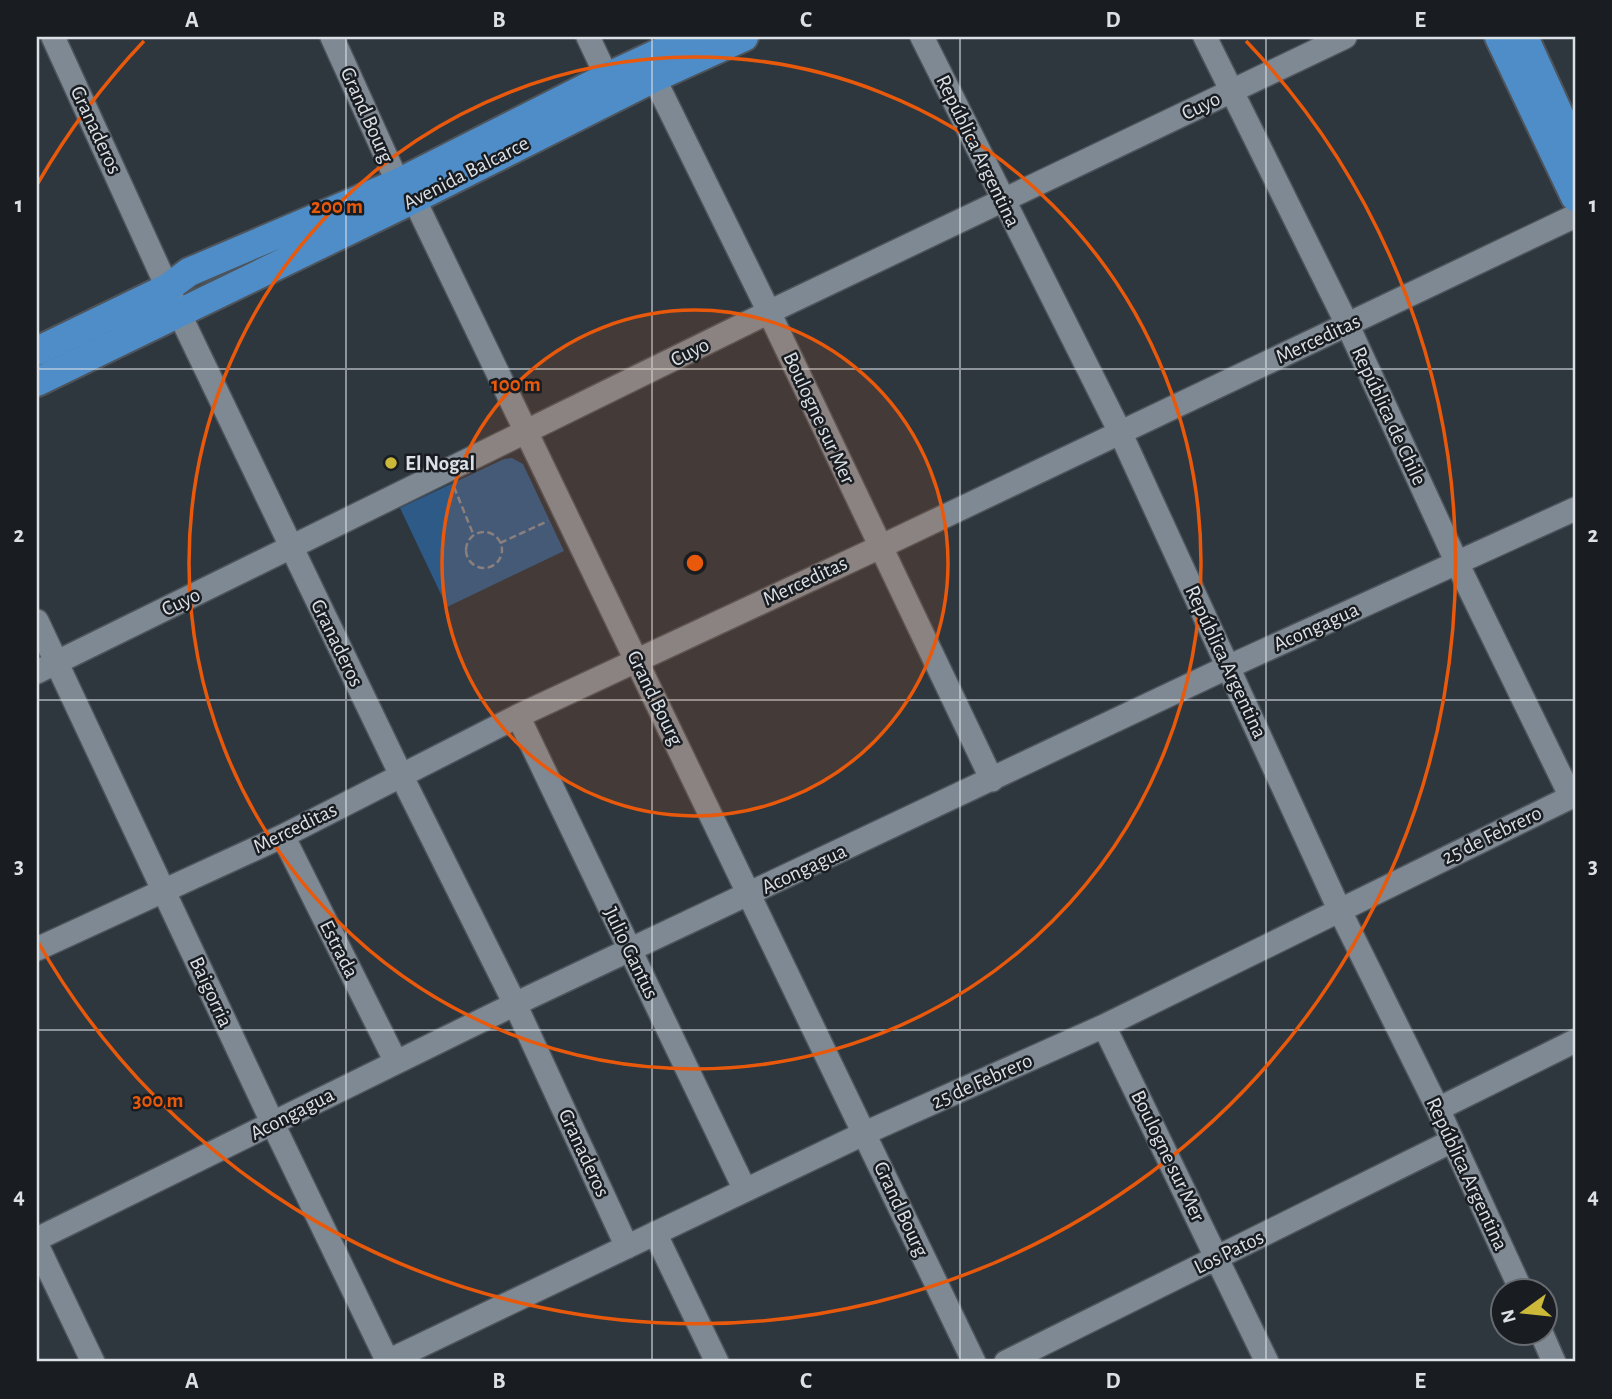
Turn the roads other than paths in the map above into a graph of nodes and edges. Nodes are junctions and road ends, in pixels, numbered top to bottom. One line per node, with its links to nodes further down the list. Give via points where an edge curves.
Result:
1 (54, 37): 11 (street); 20 (street, Granaderos)
2 (332, 37): 16 (street, Grand Bourg)
3 (588, 37): 13 (street)
4 (693, 37): 12 (main road, Avenida Balcarce)
5 (744, 37): 12 (main road, Avenida Balcarce)
6 (922, 37): 18 (street, República Argentina)
7 (1205, 37): 14 (street, República de Chile)
8 (1345, 37): 14 (street, Cuyo)
9 (1499, 37): 17 (main road)
10 (1524, 37): 15 (main road)
11 (37, 45)
12 (647, 70): 13 (main road, Avenida Balcarce); 16 (main road, Avenida Balcarce); 21 (street, Boulogne sur Mer)
13 (607, 77): 16 (main road, Avenida Balcarce)
14 (1230, 92): 18 (street, Cuyo); 23 (street, República de Chile)
15 (1575, 149)
16 (406, 191): 20 (main road, Avenida Balcarce, via 190,272); 22 (main road, Avenida Balcarce); 27 (street, Grand Bourg)
17 (1575, 197)
18 (1003, 202): 21 (street, Cuyo); 26 (street, República Argentina)
19 (1575, 216): 23 (street, Merceditas)
20 (169, 286): 22 (street, Granaderos); 24 (main road, Avenida Balcarce)
21 (769, 312): 27 (street, Cuyo); 30 (street, Boulogne sur Mer)
22 (179, 313): 25 (main road, Avenida Balcarce); 29 (street, Granaderos)
23 (1348, 326): 26 (street, Merceditas); 31 (street, República de Chile)
24 (37, 351)
25 (37, 382)
26 (1120, 432): 30 (street, Merceditas); 35 (street, República Argentina)
27 (526, 433): 29 (street, Cuyo); 33 (street, Grand Bourg)
28 (1575, 509): 31 (street, Acongagua)
29 (292, 547): 34 (street, Cuyo); 37 (street, Granaderos)
30 (880, 547): 33 (street, Merceditas); 38 (street, Boulogne sur Mer)
31 (1457, 563): 35 (street, Acongagua); 39 (street, República de Chile)
32 (37, 621): 34 (street, Baigorria)
33 (636, 660): 36 (street, Merceditas); 42 (street, Grand Bourg)
34 (47, 667): 41 (street, Baigorria)
35 (1228, 667): 38 (street, Acongagua); 43 (street, República Argentina)
36 (518, 716): 37 (street, Merceditas); 45 (street, Julio Gantus)
37 (401, 775): 40 (street, Merceditas); 46 (street, Granaderos)
38 (992, 780): 42 (street, Acongagua)
39 (1573, 796): 43 (street, 25 de Febrero)
40 (283, 836): 41 (street, Merceditas); 49 (street, Estrada)
41 (163, 890): 44 (street, Merceditas); 51 (street, Baigorria)
42 (750, 894): 45 (street, Acongagua); 52 (street, Grand Bourg)
43 (1339, 909): 47 (street, 25 de Febrero); 50 (street, República Argentina)
44 (37, 949)
45 (630, 951): 46 (street, Acongagua); 54 (street, Julio Gantus)
46 (515, 1004): 49 (street, Acongagua); 58 (street, Granaderos)
47 (1104, 1026): 52 (street, 25 de Febrero); 59 (street, Boulogne sur Mer)
48 (1575, 1041): 50 (street)
49 (396, 1062): 51 (street, Acongagua)
50 (1438, 1109): 53 (street, República Argentina)
51 (273, 1124): 56 (street, Acongagua); 62 (street, Baigorria)
52 (865, 1133): 54 (street, 25 de Febrero); 64 (street, Grand Bourg)
53 (1452, 1141): 59 (street, Los Patos); 60 (street, República Argentina)
54 (745, 1190): 55 (street, 25 de Febrero)
55 (656, 1233): 58 (street, 25 de Febrero); 63 (street)
56 (37, 1239)
57 (37, 1245): 61 (street)
58 (627, 1247): 62 (street, 25 de Febrero)
59 (1217, 1258): 65 (street, Los Patos); 66 (street, Boulogne sur Mer)
60 (1515, 1276)
61 (93, 1362)
62 (387, 1362)
63 (717, 1362)
64 (974, 1362)
65 (1006, 1362)
66 (1267, 1362)

